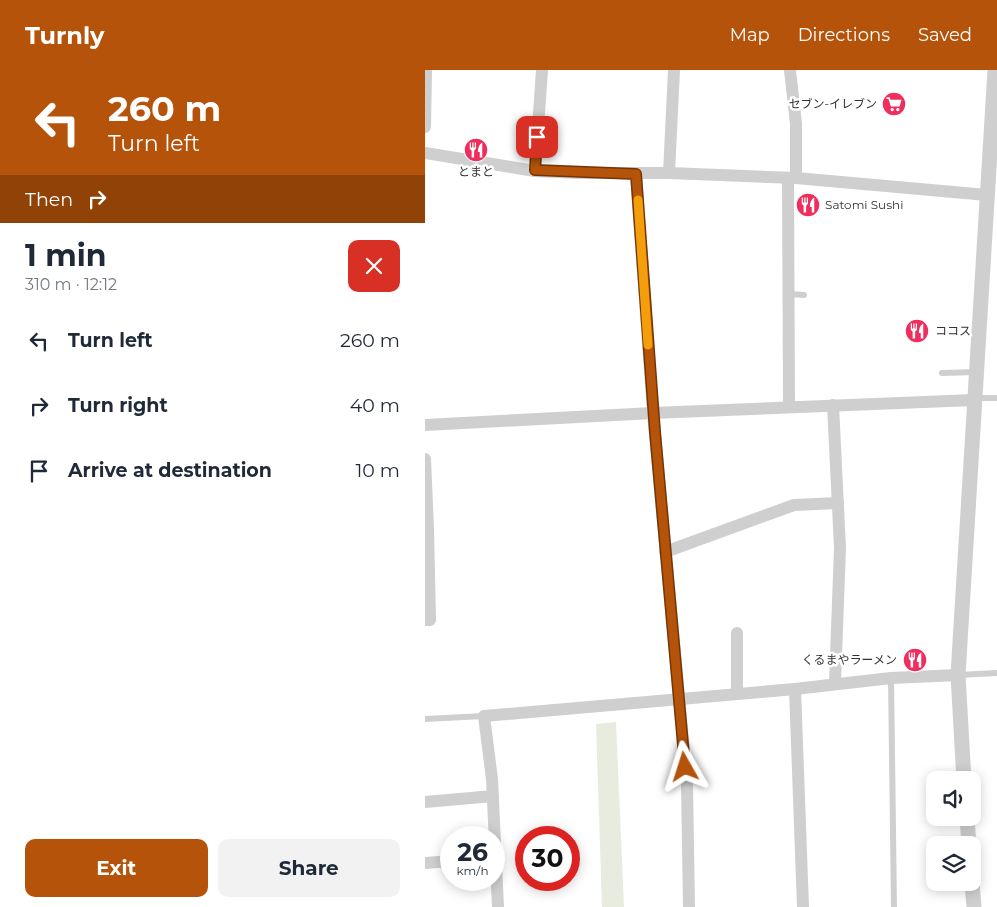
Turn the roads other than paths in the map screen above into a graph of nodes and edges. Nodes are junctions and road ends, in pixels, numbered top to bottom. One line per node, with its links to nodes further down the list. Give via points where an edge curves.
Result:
1 (426, 70): 6 (street)
2 (542, 70): 9 (street)
3 (674, 70): 10 (street)
4 (791, 70): 12 (street, via 796,124)
5 (995, 70): 7 (street)
6 (425, 127)
7 (994, 144): 13 (street)
8 (425, 153): 9 (street)
9 (535, 170): 11 (street)
10 (669, 173): 11 (street); 12 (street)
11 (636, 174): 22 (street)
12 (792, 178): 13 (street); 14 (street)
13 (987, 195): 17 (street)
14 (788, 294): 15 (lane); 21 (street)
15 (805, 295)
16 (942, 372): 17 (lane)
17 (976, 372): 19 (street)
18 (997, 398): 19 (lane)
19 (974, 399): 20 (street); 31 (street)
20 (833, 405): 21 (street); 25 (street)
21 (789, 407): 22 (street)
22 (653, 412): 23 (street); 27 (street)
23 (425, 425)
24 (425, 459): 26 (street)
25 (838, 503): 27 (street, via 793,505); 33 (street, via 840,548)
26 (426, 514): 28 (street, via 430,620)
27 (665, 552): 36 (street)
28 (425, 620)
29 (737, 633): 35 (street)
30 (997, 673): 31 (lane)
31 (958, 675): 32 (street); 39 (street)
32 (891, 678): 33 (street); 50 (lane)
33 (835, 683): 34 (street)
34 (795, 689): 35 (street); 49 (street)
35 (737, 694): 36 (street)
36 (678, 700): 37 (street); 48 (street, via 687,784)
37 (484, 716): 38 (lane); 40 (street)
38 (425, 719)
39 (963, 771)
40 (493, 796): 41 (street); 42 (street)
41 (425, 802)
42 (494, 826)
43 (440, 862): 44 (street)
44 (425, 863)
45 (497, 891): 47 (street)
46 (973, 891): 51 (street)
47 (498, 907)
48 (689, 907)
49 (803, 907)
50 (894, 907)
51 (974, 907)

